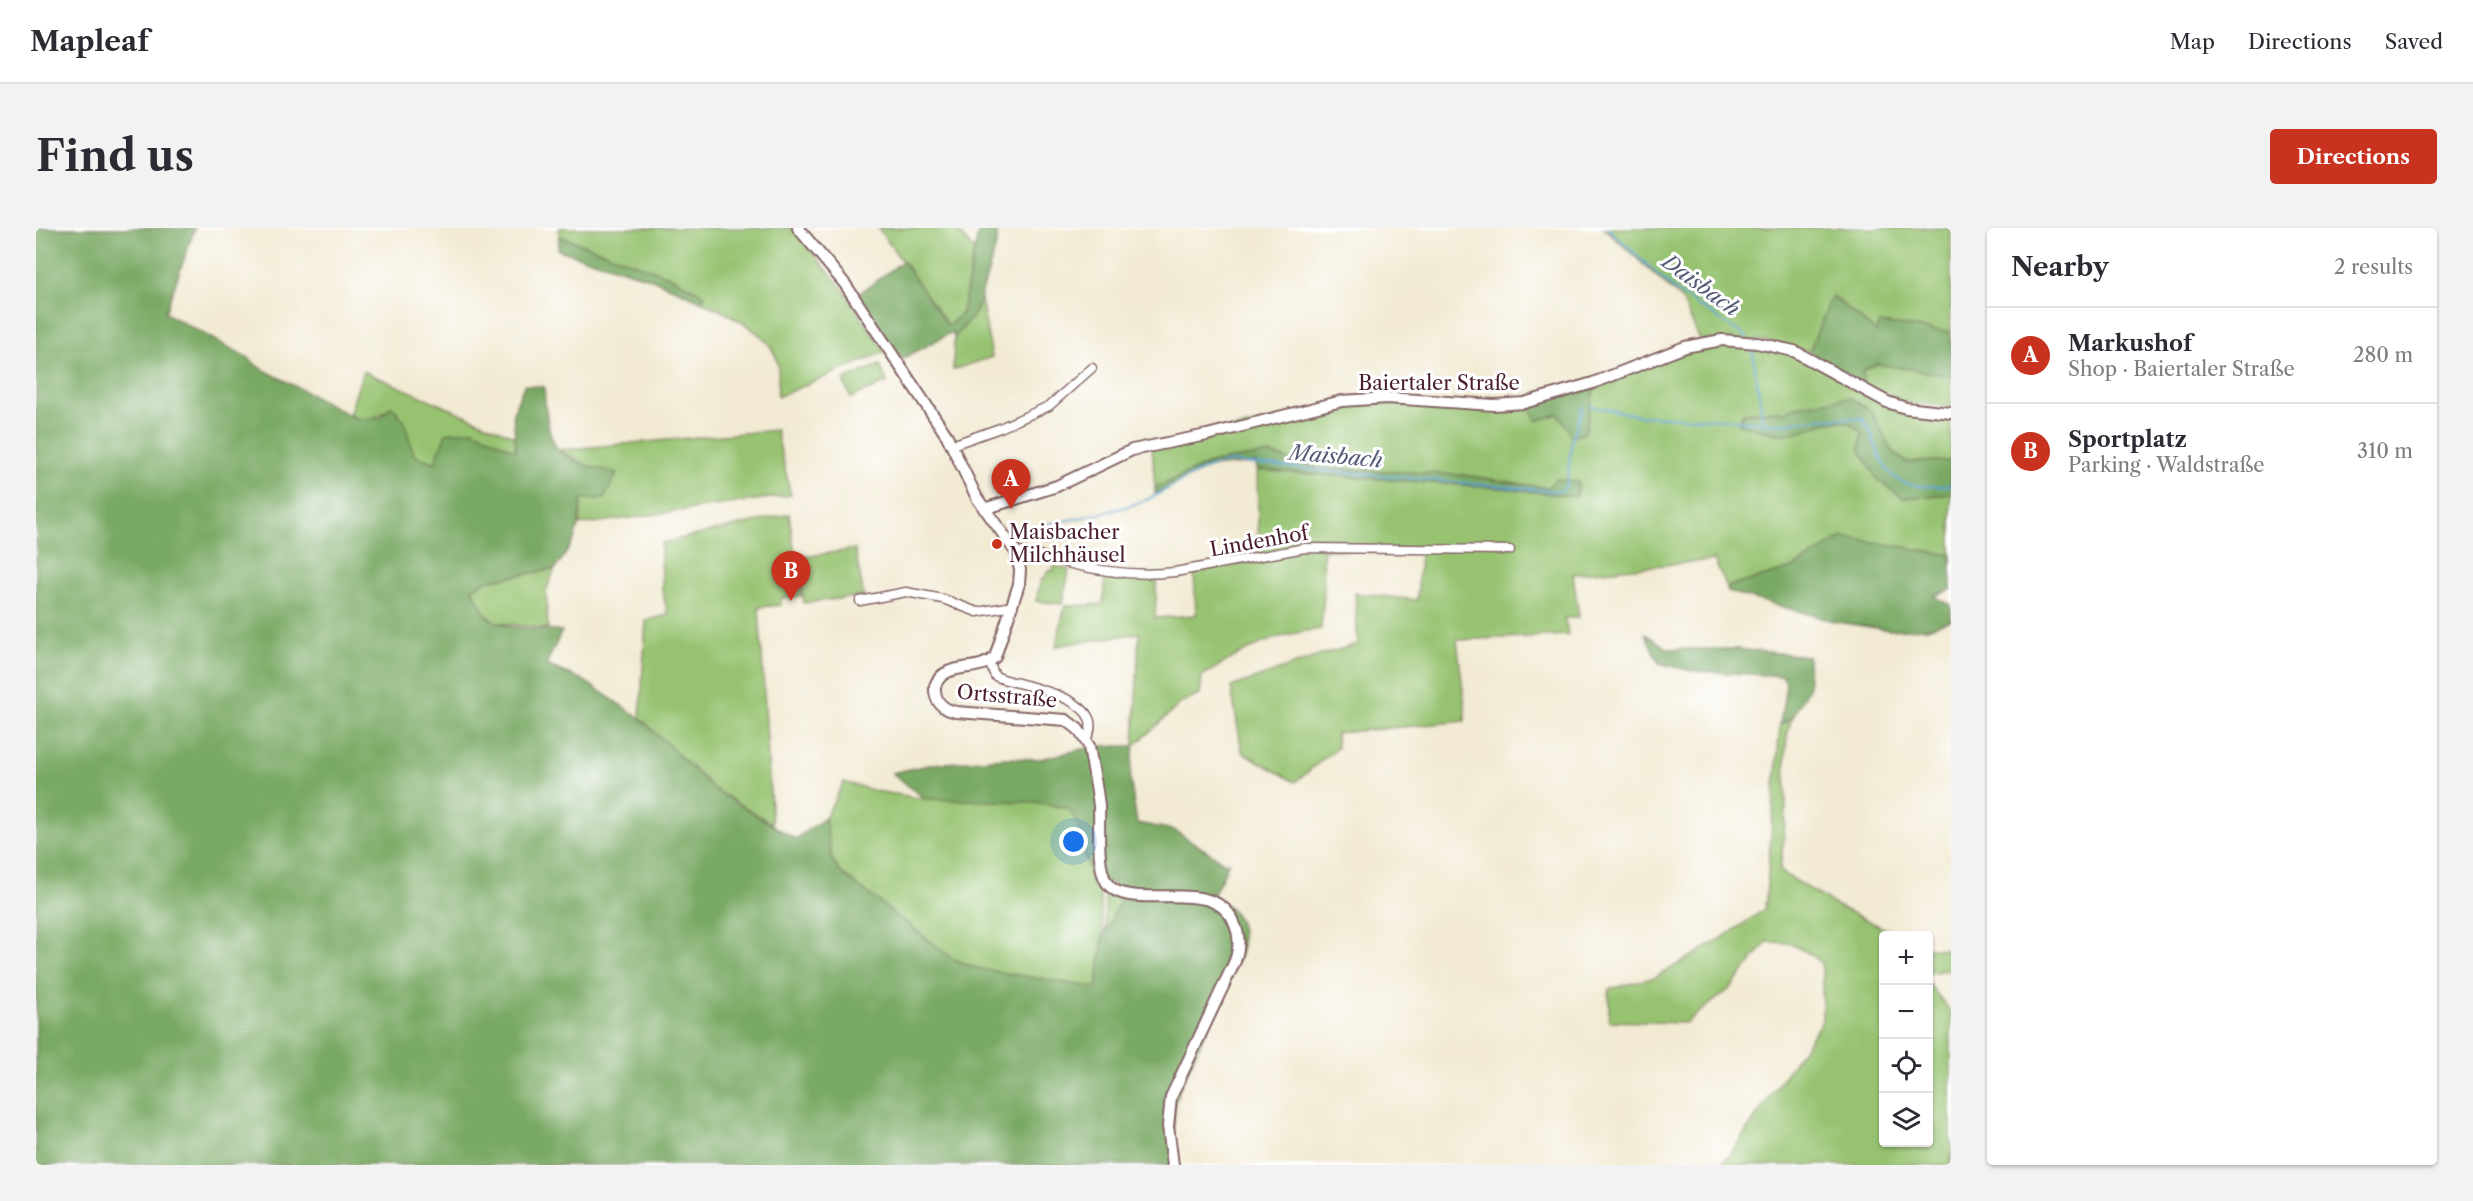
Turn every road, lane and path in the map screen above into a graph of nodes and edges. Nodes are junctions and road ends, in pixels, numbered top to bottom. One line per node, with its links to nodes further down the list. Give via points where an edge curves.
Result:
1 (798, 228): 4 (street, via 845,284)
2 (1092, 368): 4 (street, via 1049,406)
3 (1951, 412): 5 (street, Baiertaler Straße, via 1891,404 1798,353 1757,343 1711,340 1593,383 1524,403 1494,405 1387,398 1342,401 1132,450 1057,486)
4 (952, 445): 5 (street, via 970,488)
5 (984, 509): 7 (street)
6 (1510, 550): 7 (street, Lindenhof, via 1305,548 1154,574 1098,569)
7 (1016, 552): 9 (street, Ortsstraße, via 1020,570)
8 (860, 601): 9 (street, via 906,592 942,599 977,612)
9 (1012, 606): 10 (street, Ortsstraße, via 997,653)
10 (989, 662): 11 (street, via 995,676 1003,680 1056,692 1071,700 1091,723); 11 (street, Ortsstraße, via 941,675 935,690 942,706 956,712 1066,720 1075,725)
11 (1087, 742): 12 (street, via 1099,803 1101,861 1107,883 1117,892 1132,895 1208,899 1229,914 1238,934 1235,961 1171,1097 1167,1126)
12 (1173, 1165)

